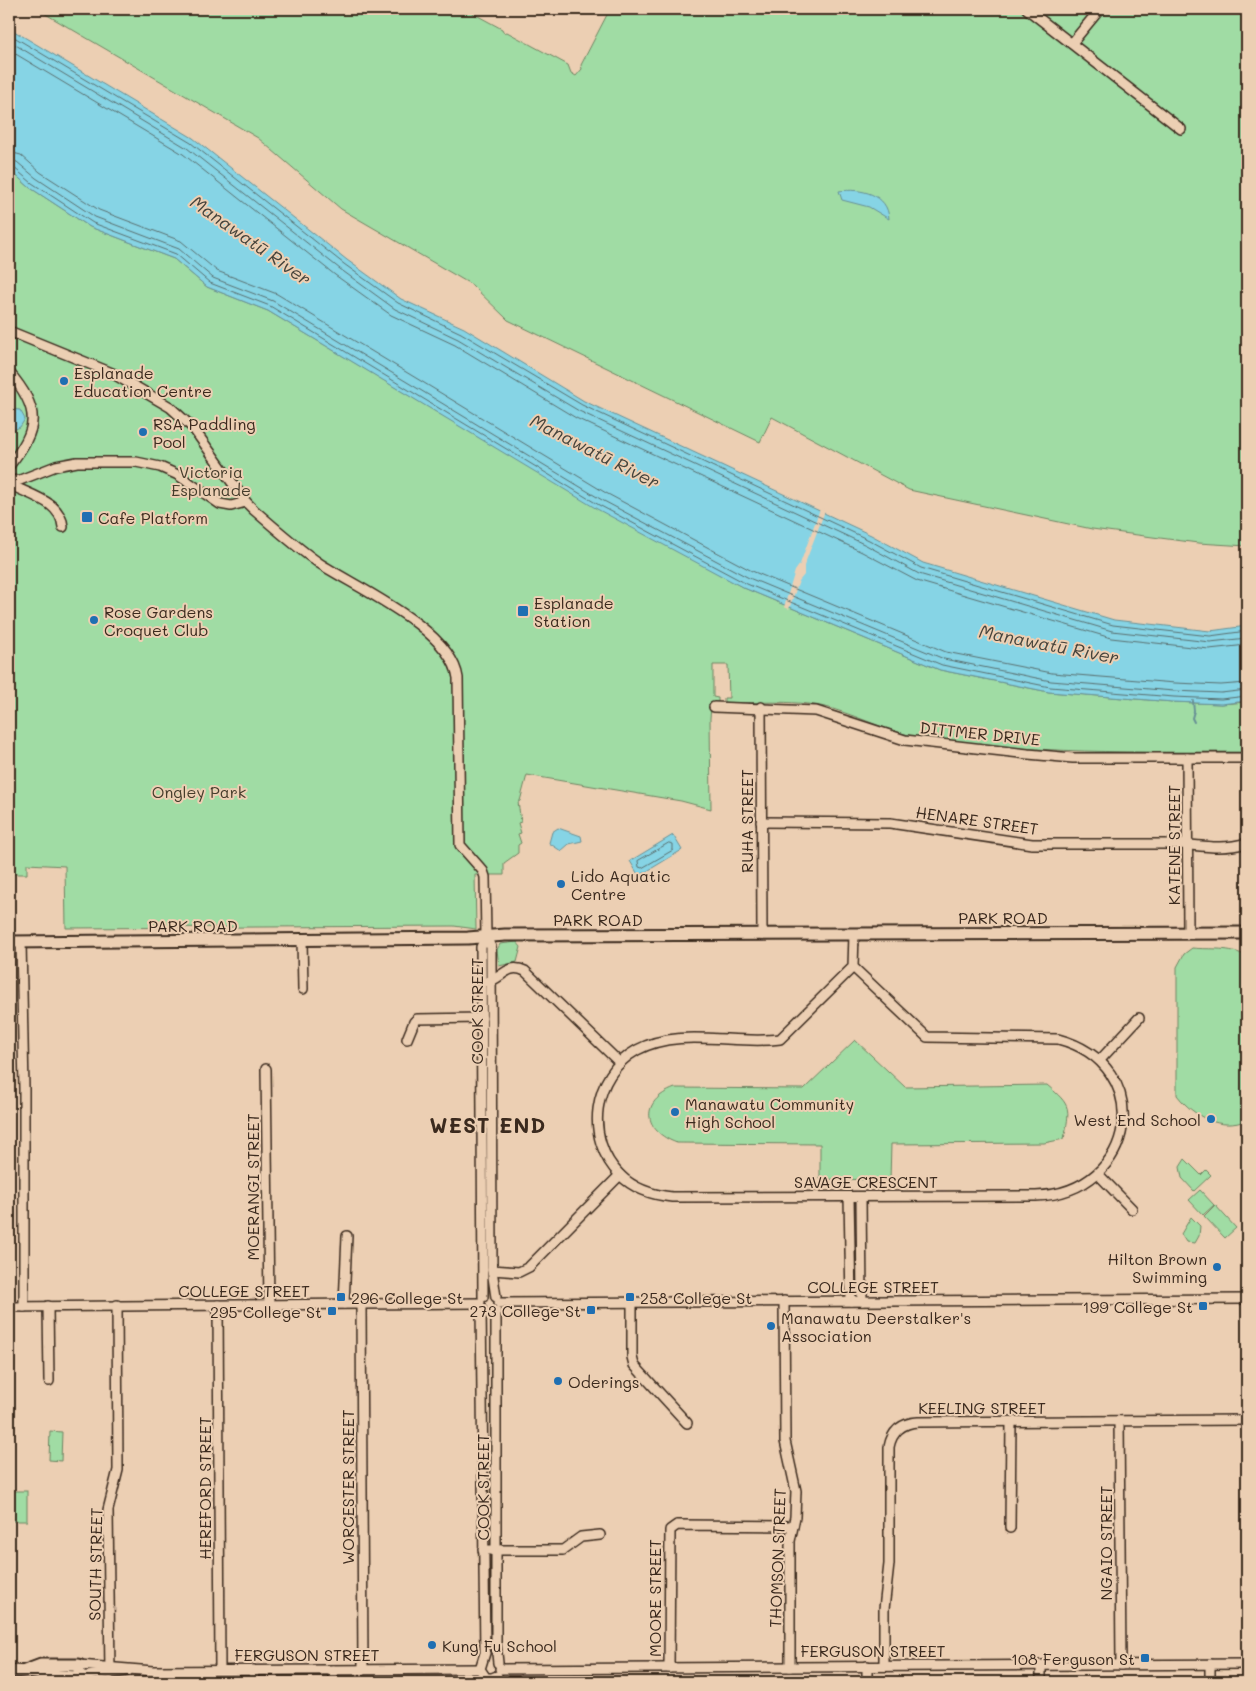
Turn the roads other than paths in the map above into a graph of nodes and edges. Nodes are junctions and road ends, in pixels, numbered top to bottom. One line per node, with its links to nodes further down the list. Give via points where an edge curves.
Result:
1 (1027, 9): 3 (street)
2 (1100, 9): 3 (street)
3 (1072, 44): 4 (street)
4 (1182, 129)
5 (9, 331): 9 (street, COOK STREET, via 112,373 170,407 193,428)
6 (9, 372): 7 (street, via 28,398 34,420 28,441)
7 (9, 466)
8 (9, 482): 9 (street, via 78,462 136,462 178,475 220,504 231,506); 10 (street, via 55,507 62,516)
9 (246, 502): 22 (street, COOK STREET, via 316,561 419,625 453,664 458,678 460,845 485,877)
10 (63, 527)
11 (714, 707): 12 (street, DITTMER DRIVE)
12 (761, 708): 13 (street, DITTMER DRIVE, via 816,711 922,743 1073,758); 15 (street, RUHA STREET)
13 (1187, 758): 14 (street, DITTMER DRIVE); 17 (street, KATENE STREET)
14 (1247, 758)
15 (761, 822): 17 (street, HENARE STREET, via 890,823 1032,844); 20 (street, RUHA STREET)
16 (1247, 843): 17 (street, HENARE STREET, via 1233,847)
17 (1188, 846): 18 (street, KATENE STREET)
18 (1188, 932): 19 (main road, PARK ROAD); 21 (main road, PARK ROAD)
19 (1247, 933)
20 (762, 934): 21 (main road, PARK ROAD); 22 (main road, PARK ROAD)
21 (854, 934): 26 (street)
22 (486, 937): 23 (main road, PARK ROAD); 27 (street, COOK STREET, via 491,947)
23 (302, 940): 25 (main road, PARK ROAD); 28 (street)
24 (9, 942): 25 (main road, PARK ROAD)
25 (21, 942): 57 (street)
26 (853, 967): 32 (street, SAVAGE CRESCENT, via 927,1037 1058,1039 1077,1045); 33 (street, SAVAGE CRESCENT, via 780,1039 668,1040 642,1048)
27 (485, 982): 29 (street, COOK STREET); 33 (street, via 495,980 507,969 525,971); 35 (street, COOK STREET)
28 (303, 989)
29 (482, 1018): 31 (street, via 417,1019); 35 (street, COOK STREET)
30 (1139, 1018): 32 (street)
31 (407, 1039)
32 (1100, 1060): 36 (street, SAVAGE CRESCENT, via 1117,1087 1123,1124 1116,1148)
33 (620, 1063): 37 (street, SAVAGE CRESCENT, via 603,1090 597,1124 604,1150)
34 (266, 1069): 49 (street, MOERANGI STREET)
35 (487, 1120): 42 (street, COOK STREET)
36 (1098, 1174): 39 (street, SAVAGE CRESCENT, via 1076,1189 1048,1196); 40 (street)
37 (620, 1175): 38 (street, SAVAGE CRESCENT, via 644,1191 672,1197); 42 (street, via 529,1268 519,1272)
38 (850, 1197): 39 (street, SAVAGE CRESCENT); 45 (street)
39 (861, 1197): 46 (street)
40 (1132, 1209)
41 (347, 1236): 50 (street)
42 (489, 1263): 48 (street, COOK STREET); 52 (street, COOK STREET)
43 (1247, 1299): 46 (street, COLLEGE STREET)
44 (784, 1301): 45 (street, COLLEGE STREET); 47 (street, COLLEGE STREET); 63 (street, THOMSON STREET, via 785,1441 795,1481)
45 (851, 1301): 46 (street, COLLEGE STREET)
46 (862, 1301)
47 (632, 1302): 52 (street, COLLEGE STREET); 62 (street, via 634,1365)
48 (481, 1303): 51 (street, COLLEGE STREET); 52 (street, via 488,1313); 52 (street, via 491,1294); 67 (street, COOK STREET)
49 (268, 1304): 50 (street, COLLEGE STREET); 54 (street, COLLEGE STREET)
50 (344, 1304): 51 (street, COLLEGE STREET)
51 (361, 1304): 82 (street, WORCESTER STREET)
52 (497, 1304): 66 (street, COOK STREET)
53 (118, 1305): 54 (street, COLLEGE STREET); 55 (street, COLLEGE STREET); 78 (street, SOUTH STREET, via 118,1470 108,1510)
54 (218, 1305): 79 (street, HEREFORD STREET)
55 (48, 1306): 57 (street, COLLEGE STREET); 58 (street)
56 (9, 1307): 57 (street, COLLEGE STREET)
57 (24, 1307)
58 (49, 1381)
59 (1247, 1420): 60 (street, KEELING STREET)
60 (1119, 1421): 61 (street, KEELING STREET); 73 (street, NGAIO STREET)
61 (1010, 1422): 64 (street); 75 (street, KEELING STREET, via 910,1422 893,1435 889,1447 890,1564 884,1608)
62 (687, 1423)
63 (793, 1526): 76 (street, THOMSON STREET, via 790,1541); 77 (street, MOORE STREET, via 677,1525 671,1528 668,1536)
64 (1010, 1528)
65 (600, 1536): 66 (street, via 582,1537 562,1550)
66 (498, 1549): 67 (street); 86 (street, COOK STREET)
67 (483, 1550): 85 (street, COOK STREET)
68 (1210, 1664): 69 (street, FERGUSON STREET); 73 (street, FERGUSON STREET); 93 (street)
69 (1247, 1664)
70 (66, 1665): 71 (main road, FERGUSON STREET); 84 (main road, FERGUSON STREET, via 41,1666); 87 (main road)
71 (79, 1665): 78 (street, FERGUSON STREET); 88 (main road)
72 (1041, 1665): 73 (street, FERGUSON STREET); 75 (street, FERGUSON STREET); 92 (street)
73 (1121, 1665)
74 (867, 1666): 75 (street, FERGUSON STREET); 76 (street, FERGUSON STREET); 91 (street)
75 (884, 1666)
76 (790, 1667): 77 (street, FERGUSON STREET)
77 (669, 1668): 86 (street, FERGUSON STREET)
78 (110, 1670): 79 (street, FERGUSON STREET); 88 (street, FERGUSON STREET)
79 (220, 1670): 80 (street, FERGUSON STREET)
80 (254, 1670): 81 (street, FERGUSON STREET); 89 (street)
81 (333, 1670): 82 (street, FERGUSON STREET); 90 (street)
82 (363, 1670): 85 (street, FERGUSON STREET)
83 (9, 1671): 84 (main road, FERGUSON STREET)
84 (25, 1671): 87 (main road, FERGUSON STREET)
85 (482, 1671): 86 (street, via 488,1679); 86 (street, via 491,1659)
86 (498, 1673)
87 (66, 1680): 88 (main road, FERGUSON STREET)
88 (79, 1680)
89 (254, 1682)
90 (333, 1682)
91 (867, 1682)
92 (1041, 1682)
93 (1210, 1682)

